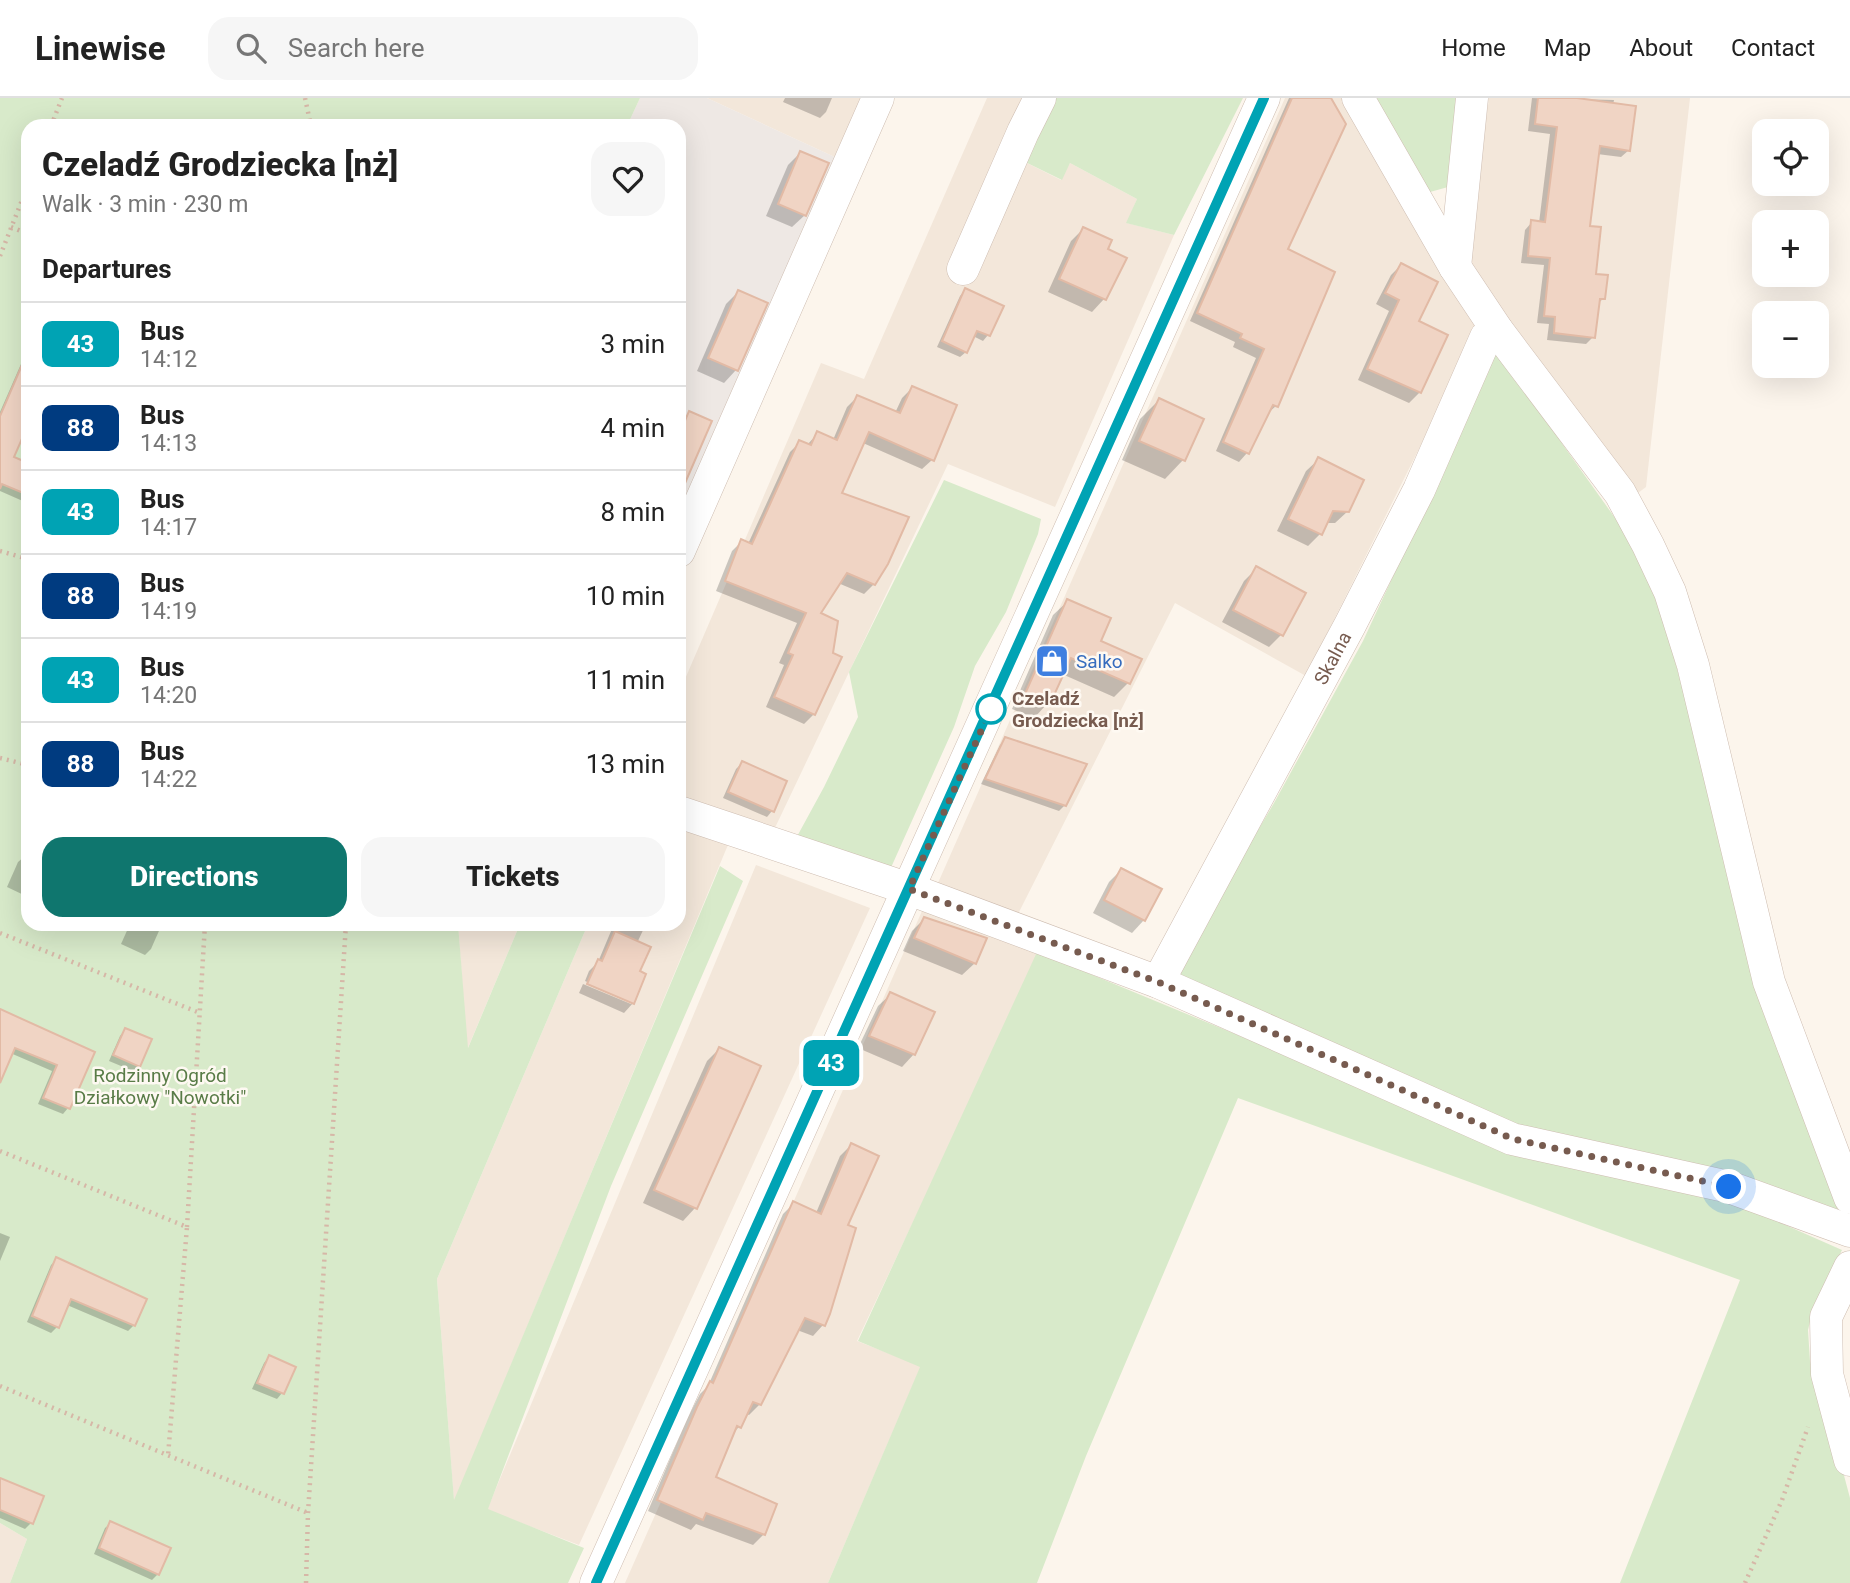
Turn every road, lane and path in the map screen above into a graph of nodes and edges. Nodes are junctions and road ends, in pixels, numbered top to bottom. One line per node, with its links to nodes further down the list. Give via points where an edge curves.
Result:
1 (62, 98): 8 (path)
2 (305, 98): 9 (path)
3 (877, 98): 17 (street)
4 (1040, 98): 15 (street)
5 (1264, 98): 23 (street)
6 (1358, 98): 14 (street)
7 (1472, 98): 14 (street)
8 (54, 119)
9 (310, 119)
10 (21, 202): 11 (path)
11 (11, 227): 12 (path); 13 (path)
12 (21, 231)
13 (0, 256)
14 (1455, 267): 16 (street)
15 (963, 270)
16 (1497, 330): 27 (street, Skalna, via 1486,337 1419,490); 30 (street, via 1620,493 1670,592 1693,666 1769,982)
17 (686, 535)
18 (0, 551): 19 (path)
19 (21, 557)
20 (0, 758): 21 (path)
21 (21, 763)
22 (686, 814): 23 (street)
23 (909, 889): 27 (street); 40 (street)
24 (205, 931): 28 (path)
25 (346, 931): 38 (path)
26 (0, 933): 28 (path)
27 (1158, 982): 32 (street, via 1513,1139 1729,1187)
28 (200, 1013): 31 (path)
29 (0, 1151): 31 (path)
30 (1850, 1198)
31 (187, 1227): 36 (path)
32 (1850, 1231)
33 (1850, 1267): 35 (street, via 1826,1317)
34 (0, 1386): 36 (path)
35 (1830, 1386): 37 (street); 41 (path, via 1814,1410 1782,1500)
36 (169, 1456): 38 (path)
37 (1850, 1461)
38 (308, 1513): 39 (path)
39 (306, 1583)
40 (596, 1583)
41 (1745, 1583)

